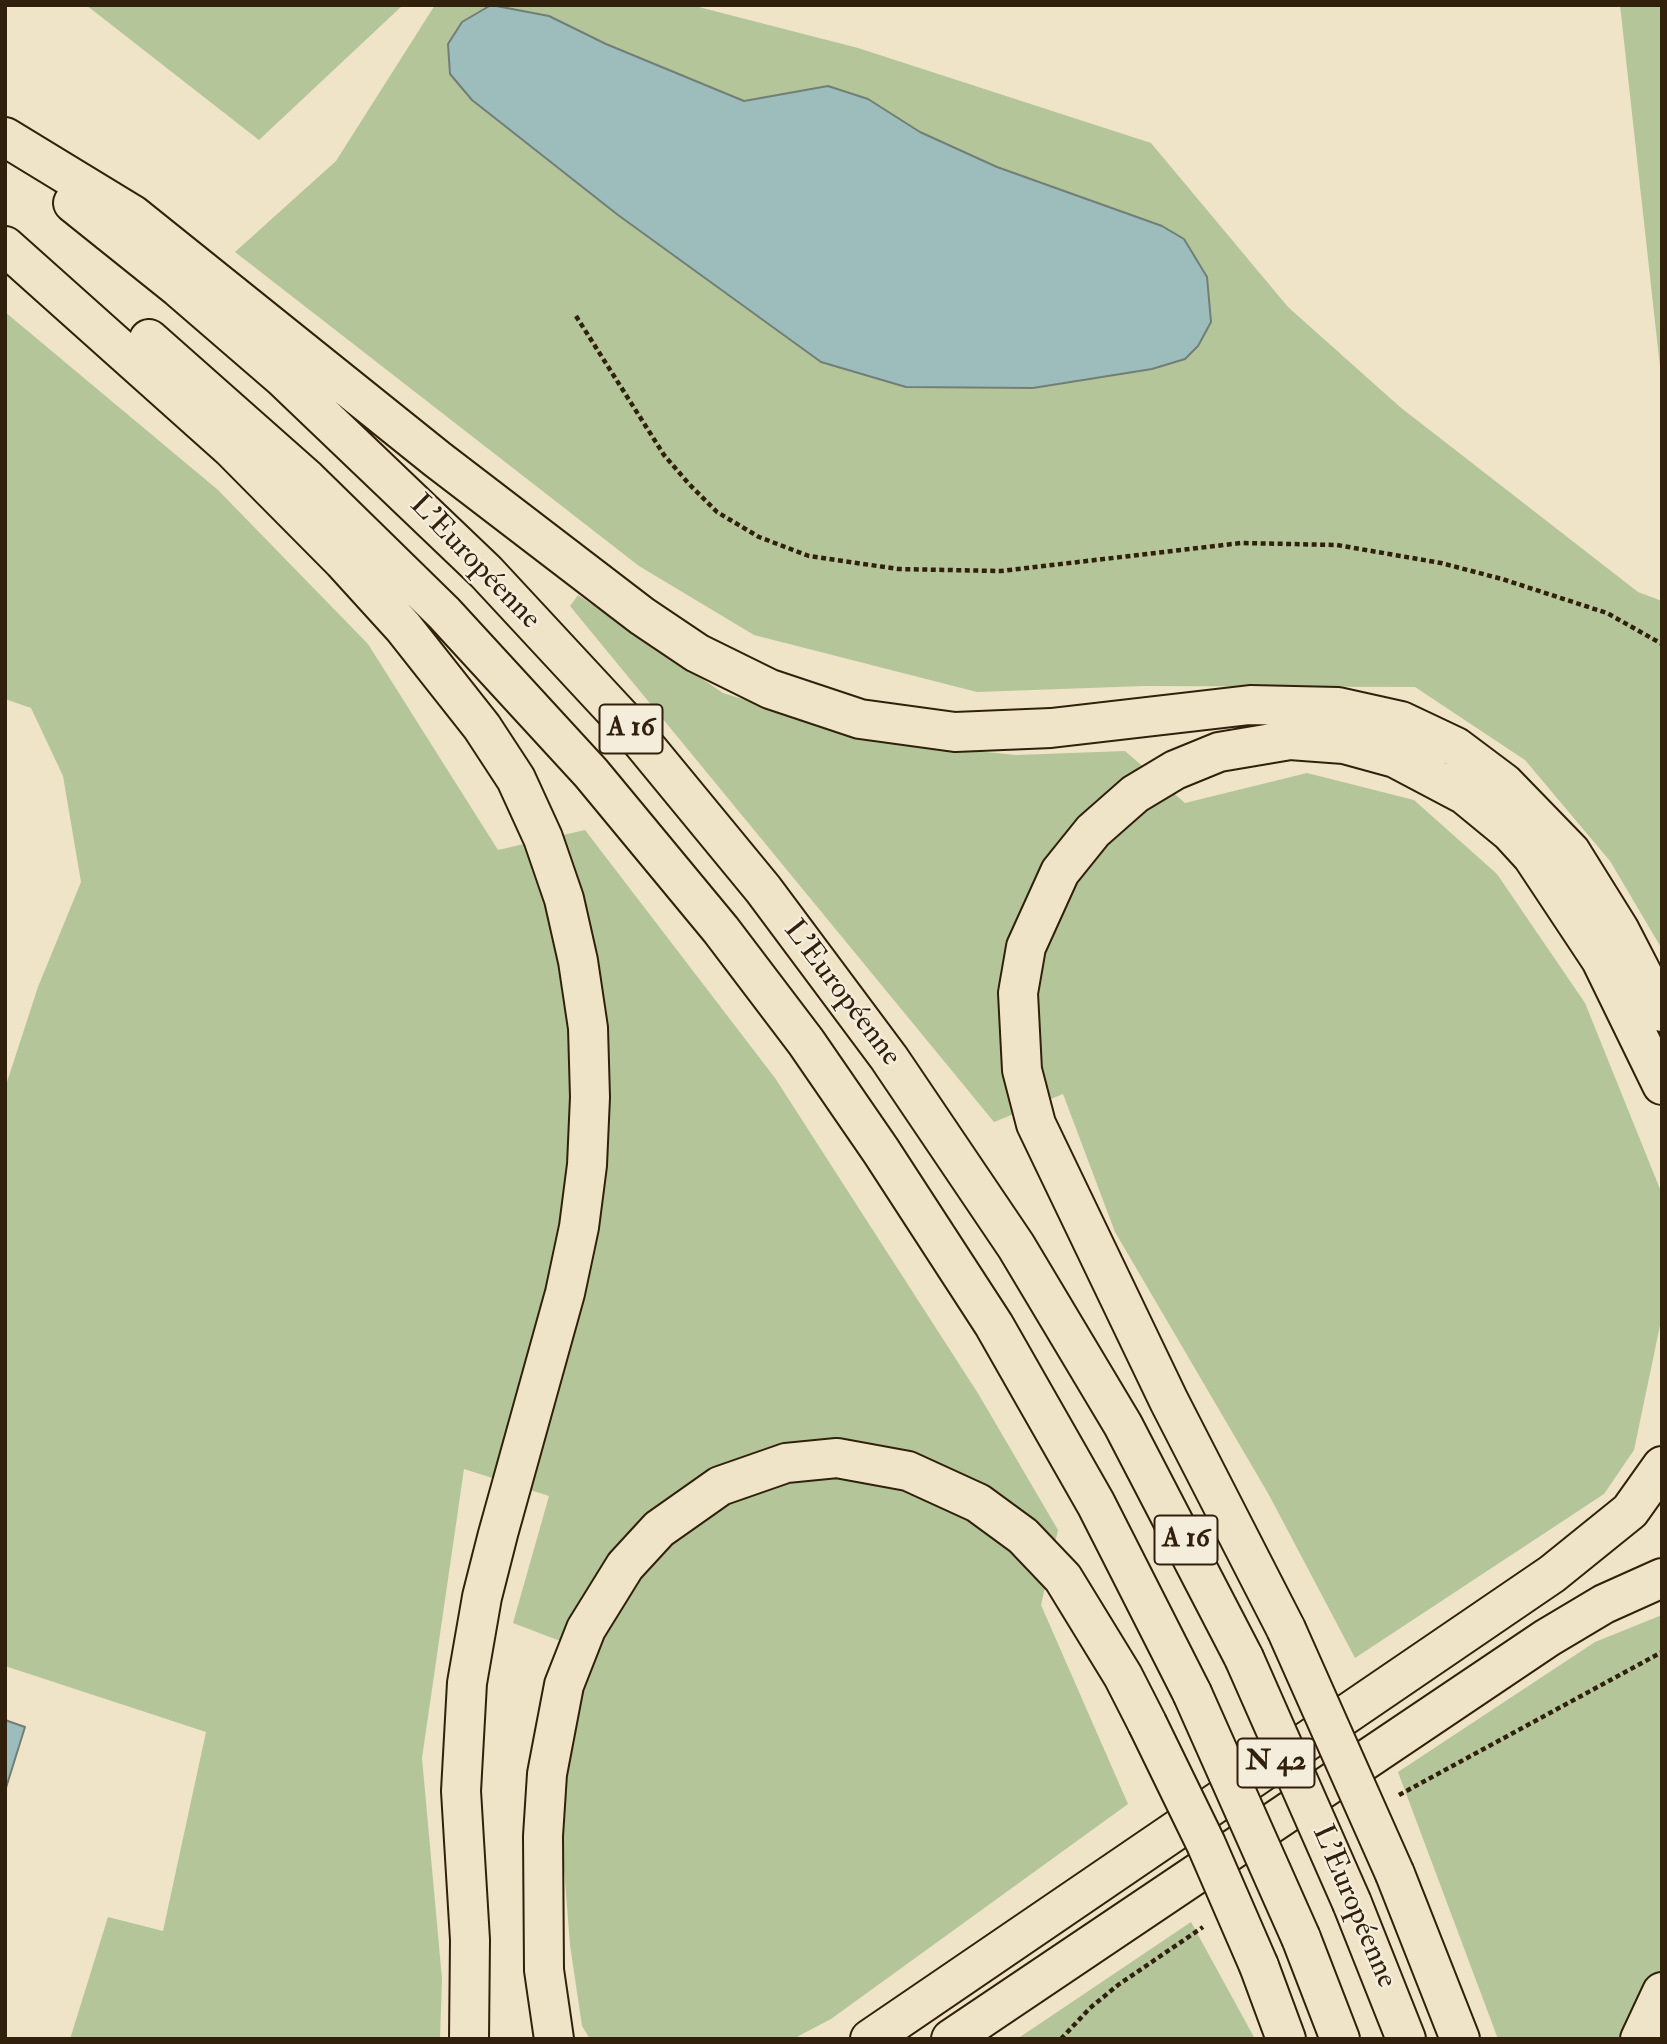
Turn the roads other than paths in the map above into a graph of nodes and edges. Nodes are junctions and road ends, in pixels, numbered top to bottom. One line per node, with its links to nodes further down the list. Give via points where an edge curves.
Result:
1 (5, 137): 5 (main road, via 133,215 437,459 642,616 697,653 757,684 831,712 922,730 1016,731 1250,705 1308,705 1370,712 1456,747 1504,783 1571,852 1619,929)
2 (5, 150): 16 (main road, L'Européenne / A 16, bridge, via 179,288 335,425 486,572 692,801 849,1002 1016,1246 1124,1425 1244,1658 1352,1903)
3 (5, 223): 15 (main road, L'Européenne / A 16, bridge, via 216,396 398,566 500,672 680,878 806,1042 956,1264 1062,1442 1192,1693 1301,1938)
4 (5, 246): 10 (main road, via 231,448 403,627 482,727 516,779 564,899 588,1028 587,1165 571,1270 482,1597 467,1683 461,1791 470,1940)
5 (1662, 1012)
6 (1662, 1085): 17 (main road, bridge, via 1601,960 1532,856 1510,832 1465,795 1395,758 1344,744 1290,740 1219,752 1175,770 1135,794 1093,831 1060,872 1026,947 1018,993 1022,1070 1035,1124 1286,1629 1395,1874)
7 (1662, 1466): 12 (main road, N 42, via 1630,1511 1552,1574)
8 (1662, 1578): 13 (main road, N 42, via 1604,1604 1547,1638)
9 (1662, 1992): 18 (main road)
10 (470, 2039)
11 (554, 2039): 14 (main road, bridge, via 544,1970 547,1774 564,1685 586,1629 625,1566 659,1529 720,1486 786,1463 837,1458 908,1471 978,1503 1023,1536 1063,1578 1123,1676 1206,1844)
12 (870, 2039)
13 (951, 2039)
14 (1286, 2039)
15 (1340, 2039)
16 (1406, 2039)
17 (1460, 2039)
18 (1640, 2039)

